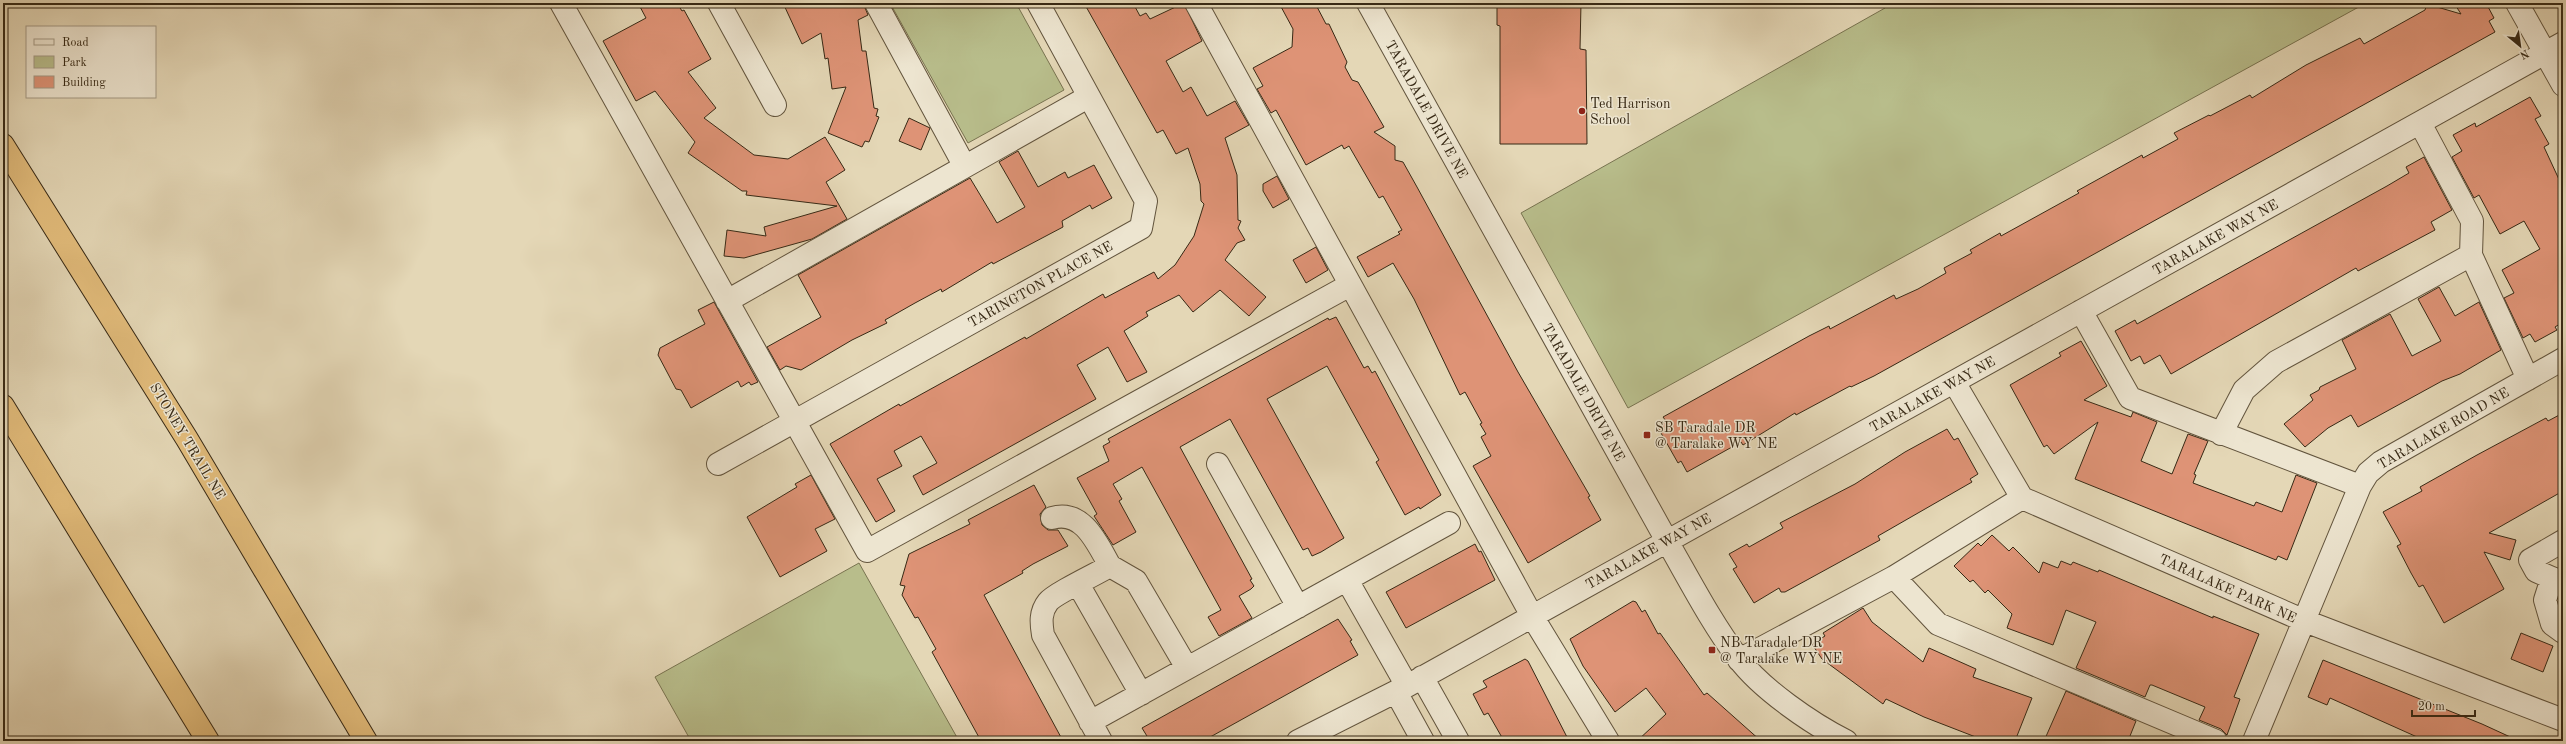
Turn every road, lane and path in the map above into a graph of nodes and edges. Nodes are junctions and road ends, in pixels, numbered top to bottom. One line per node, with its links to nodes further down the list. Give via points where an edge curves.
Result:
1 (561, 3): 17 (street)
2 (719, 3): 11 (street)
3 (876, 3): 14 (street)
4 (1038, 3): 10 (street, TARINGTON PLACE NE)
5 (1196, 3): 16 (street)
6 (1368, 3): 32 (street, TARADALE DRIVE NE)
7 (2517, 3): 8 (street)
8 (2554, 48): 9 (street); 12 (street, TARALAKE WAY NE)
9 (2563, 85)
10 (1088, 97): 14 (street); 23 (street, TARINGTON PLACE NE, via 1146,201 1141,228)
11 (775, 105)
12 (2420, 123): 15 (street, via 2472,221); 18 (street, TARALAKE WAY NE)
13 (3, 145): 49 (highway, STONEY TRAIL NE, via 187,439)
14 (964, 165): 17 (street)
15 (2471, 255): 20 (street); 24 (street, via 2276,362 2244,390)
16 (1350, 285): 23 (street, via 867,551); 39 (street)
17 (727, 301): 23 (street)
18 (2081, 311): 21 (street, TARALAKE WAY NE); 24 (street, via 2130,398)
19 (2563, 359): 20 (street, TARALAKE ROAD NE)
20 (2528, 379): 27 (street, TARALAKE ROAD NE, via 2381,462 2368,473)
21 (1954, 382): 28 (street); 32 (street, TARALAKE WAY NE)
22 (3, 406): 48 (highway)
23 (794, 422): 25 (street, TARINGTON PLACE NE)
24 (2221, 434): 27 (street)
25 (718, 464)
26 (1218, 464): 38 (street)
27 (2360, 486): 40 (street, TARALAKE ROAD NE)
28 (2022, 498): 34 (street); 40 (street, TARALAKE PARK NE)
29 (1052, 518): 33 (street, via 1062,515 1076,519 1089,530)
30 (1449, 523): 35 (street)
31 (2563, 541): 36 (street, via 2530,560 2536,571)
32 (1667, 542): 39 (street, TARALAKE WAY NE); 42 (street, TARADALE DRIVE NE)
33 (1110, 566): 37 (street); 43 (street, via 1136,581)
34 (1894, 577): 42 (street); 56 (street, via 1938,624)
35 (1347, 580): 38 (street); 44 (street)
36 (2558, 580): 41 (street, via 2545,600 2552,624)
37 (1078, 584): 45 (street); 47 (street, via 1049,601 1043,611 1041,623 1046,640)
38 (1298, 607): 43 (street)
39 (1532, 616): 44 (street, TARALAKE WAY NE); 54 (street)
40 (2305, 621): 46 (street, TARALAKE PARK NE); 57 (street, TARALAKE ROAD NE)
41 (2563, 632)
42 (1739, 660): 55 (street, TARADALE DRIVE NE, via 1779,698 1824,730)
43 (1187, 668): 45 (street)
44 (1409, 685): 51 (street, TARALAKE WAY NE); 52 (street); 53 (street)
45 (1141, 694): 47 (street)
46 (2563, 720)
47 (1090, 722): 50 (street)
48 (208, 741)
49 (366, 741)
50 (1101, 741)
51 (1298, 741)
52 (1423, 741)
53 (1458, 741)
54 (1608, 741)
55 (1846, 741)
56 (2216, 741)
57 (2254, 741)

